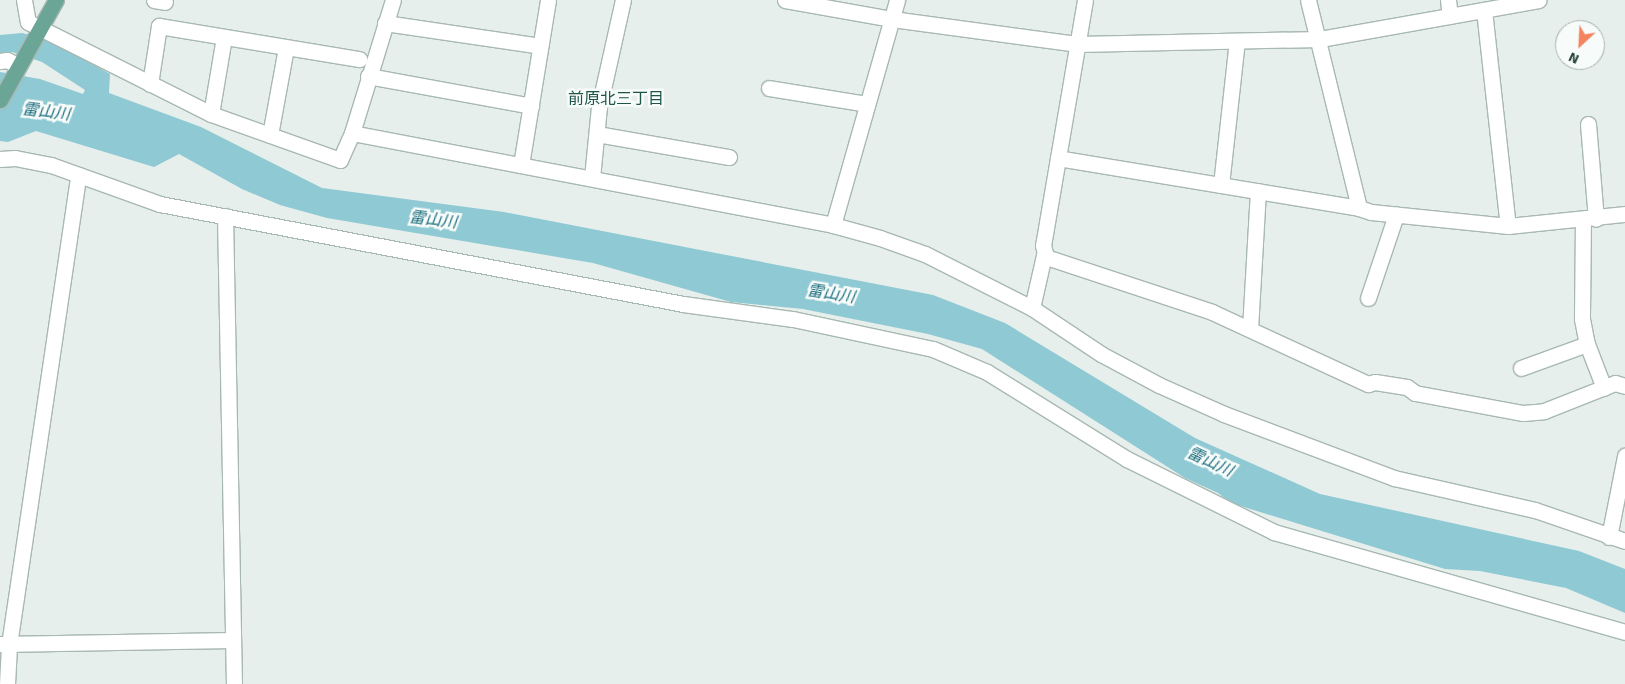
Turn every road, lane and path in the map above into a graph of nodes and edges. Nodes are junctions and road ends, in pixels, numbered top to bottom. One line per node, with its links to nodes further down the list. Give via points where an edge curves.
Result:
1 (24, 0): 16 (street, via 28,22)
2 (56, 0): 16 (main road)
3 (393, 0): 15 (street)
4 (548, 0): 21 (street)
5 (624, 0): 35 (street)
6 (787, 0): 14 (street)
7 (897, 0): 14 (street)
8 (1085, 0): 20 (street)
9 (1308, 0): 18 (street)
10 (1448, 0): 13 (street)
11 (1539, 0): 12 (street)
12 (1484, 10): 13 (street); 51 (street)
13 (1450, 16): 18 (street)
14 (892, 19): 20 (street); 30 (street)
15 (385, 23): 21 (street); 26 (street)
16 (40, 28): 25 (main road); 27 (street)
17 (224, 37): 22 (street); 27 (street, via 159,26); 32 (street)
18 (1320, 39): 19 (street); 45 (street)
19 (1237, 41): 20 (street); 43 (street)
20 (1078, 44): 38 (street)
21 (540, 46): 31 (street)
22 (286, 48): 23 (street); 36 (street)
23 (359, 59)
24 (0, 61): 25 (street, via 7,60)
25 (19, 66): 29 (main road)
26 (368, 76): 31 (street); 34 (street)
27 (150, 84): 32 (street)
28 (769, 88): 30 (street)
29 (0, 100)
30 (867, 104): 50 (street)
31 (531, 106): 40 (street)
32 (211, 114): 36 (street)
33 (1588, 124): 49 (street)
34 (352, 133): 36 (street, via 340,160); 40 (street)
35 (597, 134): 37 (street); 42 (street)
36 (270, 135)
37 (729, 157)
38 (1058, 158): 43 (street); 52 (street)
39 (0, 160): 41 (street, via 15,158)
40 (521, 165): 42 (street)
41 (78, 175): 48 (street, via 160,204); 65 (street)
42 (592, 178): 50 (street)
43 (1221, 185): 44 (street)
44 (1258, 191): 45 (street); 55 (street)
45 (1359, 208): 47 (street)
46 (1625, 214): 49 (street)
47 (1396, 215): 51 (street); 53 (street)
48 (225, 216): 63 (street, via 683,304 794,319 933,349 987,372 1127,459 1274,532); 64 (street)
49 (1590, 220): 51 (street); 56 (street, via 1582,319)
50 (833, 226): 54 (street, via 925,254)
51 (1508, 226)
52 (1044, 255): 54 (street); 55 (street, via 1212,312)
53 (1368, 298)
54 (1032, 308): 61 (street, via 1101,354 1159,385 1330,456 1394,478 1535,510)
55 (1250, 330): 59 (street, via 1368,384 1375,382 1407,387 1415,393 1523,413 1544,411)
56 (1587, 344): 57 (street); 59 (street)
57 (1521, 368)
58 (1625, 386): 59 (street, via 1615,383)
59 (1604, 388)
60 (1625, 456): 61 (street)
61 (1609, 537): 62 (street)
62 (1625, 541)
63 (1625, 632)
64 (233, 640): 65 (street); 67 (street)
65 (4, 645): 66 (street)
66 (7, 684)
67 (234, 684)

